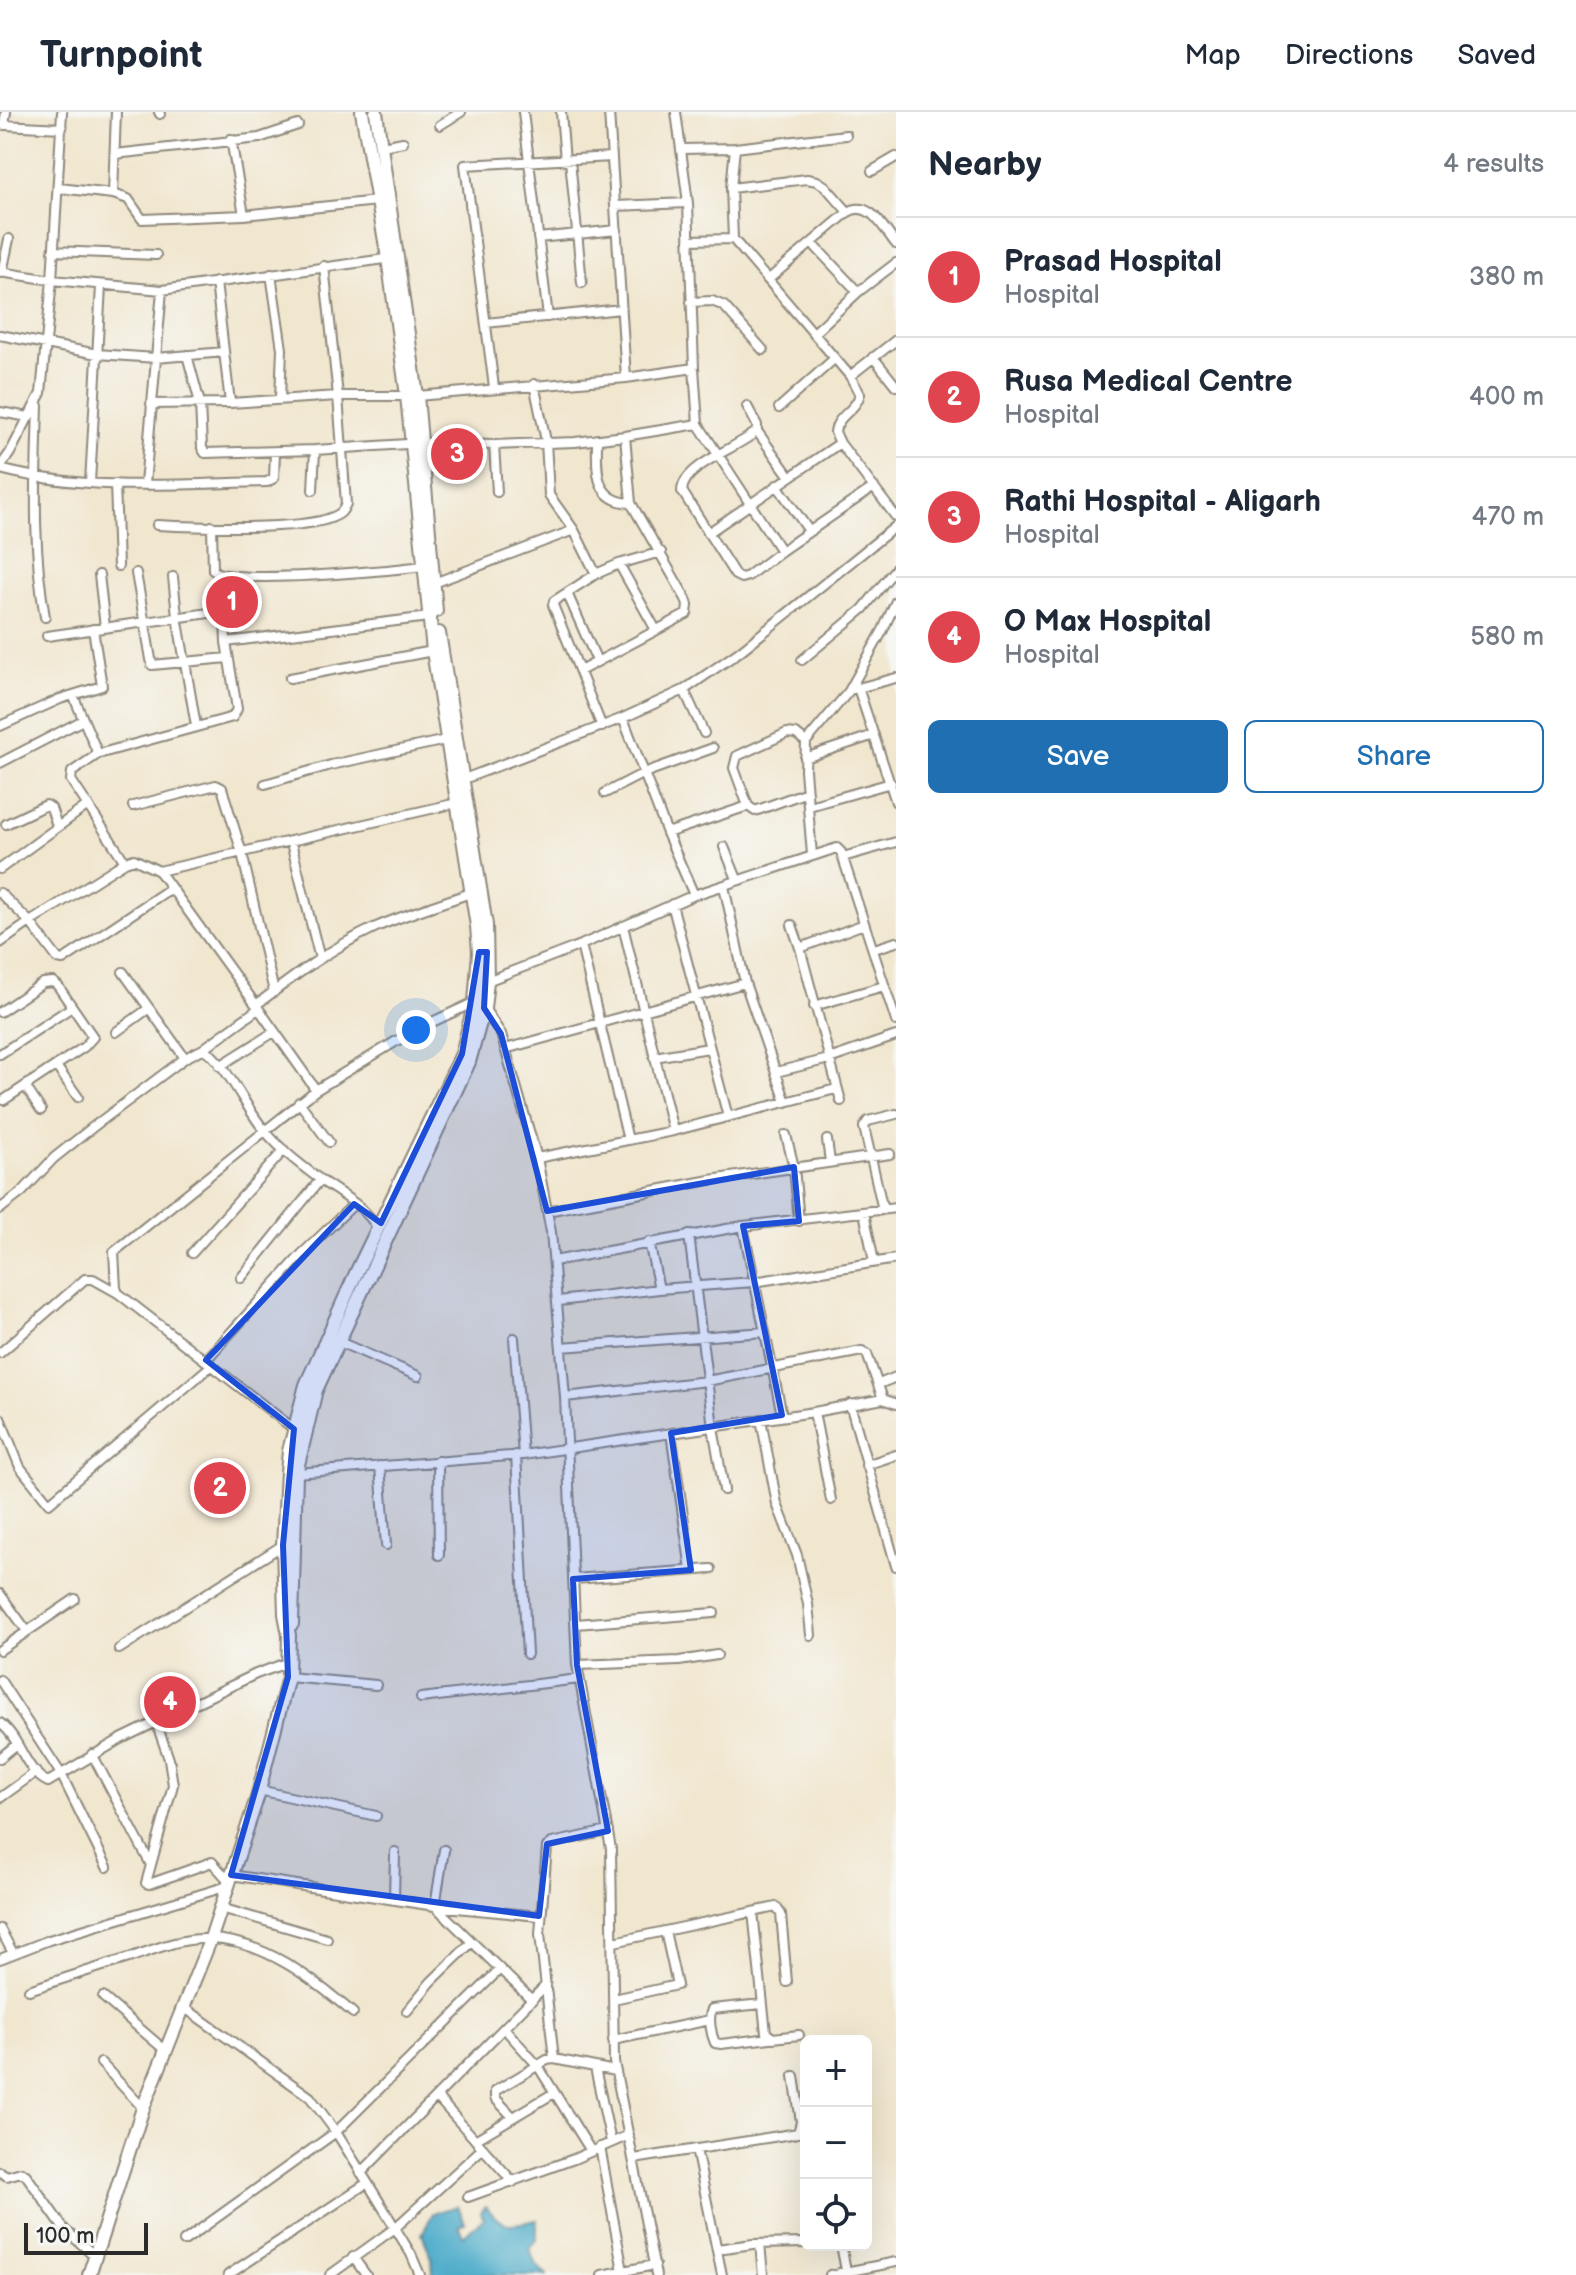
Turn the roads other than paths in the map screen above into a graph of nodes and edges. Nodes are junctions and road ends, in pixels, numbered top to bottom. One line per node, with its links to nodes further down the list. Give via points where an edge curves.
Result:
1 (6, 112): 14 (street)
2 (62, 112): 13 (street)
3 (116, 112): 21 (street)
4 (362, 112): 30 (street)
5 (376, 112): 18 (street)
6 (461, 112): 12 (street)
7 (523, 112): 25 (street)
8 (561, 112): 24 (street)
9 (609, 112): 22 (street)
10 (676, 112): 20 (street)
11 (298, 125): 16 (street, via 259,138)
12 (440, 125)
13 (62, 128): 14 (street); 27 (street)
14 (2, 129)
15 (846, 135): 19 (street)
16 (231, 139): 21 (street); 34 (street)
17 (403, 142): 18 (street)
18 (382, 146): 45 (street)
19 (735, 148): 20 (street); 28 (street)
20 (682, 149): 31 (street)
21 (115, 154): 29 (street)
22 (612, 157): 24 (street); 32 (street)
23 (896, 157): 26 (street)
24 (568, 160): 25 (street); 36 (street)
25 (529, 161): 37 (street); 60 (street, via 465,165)
26 (872, 171)
27 (59, 188): 29 (street); 43 (street)
28 (731, 188): 33 (street, via 817,181); 39 (street)
29 (113, 194): 34 (street, via 128,199 142,219)
30 (377, 201): 34 (street); 45 (street)
31 (688, 203): 32 (street); 40 (street)
32 (615, 206): 35 (street)
33 (848, 212): 41 (street); 42 (street, via 868,209)
34 (244, 215)
35 (617, 230): 36 (street); 58 (street)
36 (577, 234): 37 (street); 53 (street)
37 (538, 238): 59 (street)
38 (9, 239): 48 (street)
39 (733, 239): 40 (street); 50 (street)
40 (689, 240): 57 (street)
41 (812, 243): 50 (street); 56 (street)
42 (896, 244)
43 (53, 251): 44 (street); 51 (street)
44 (156, 255)
45 (393, 258): 47 (street); 79 (street)
46 (896, 263): 56 (street)
47 (324, 266): 49 (street); 78 (street)
48 (1, 272): 51 (street)
49 (271, 274): 52 (street); 80 (street, via 282,349)
50 (769, 279): 61 (street)
51 (52, 280): 54 (street); 64 (street)
52 (216, 282): 55 (street); 66 (street)
53 (582, 283)
54 (101, 286): 55 (street); 67 (street)
55 (162, 290): 70 (street)
56 (858, 292): 61 (street)
57 (691, 302): 65 (street, via 724,306); 72 (street)
58 (621, 309): 59 (street); 74 (street)
59 (548, 317): 60 (street)
60 (486, 323): 77 (street)
61 (814, 333): 71 (street)
62 (0, 335): 64 (street)
63 (896, 340): 69 (street)
64 (47, 346): 67 (street); 81 (street)
65 (763, 350)
66 (224, 352): 68 (street); 83 (street)
67 (97, 354): 70 (street); 104 (street)
68 (187, 355): 70 (street); 82 (street)
69 (873, 357): 73 (street); 76 (street)
70 (156, 358): 84 (street)
71 (834, 359): 73 (street); 86 (street)
72 (694, 368): 74 (street); 89 (street)
73 (850, 376): 95 (street, via 860,394 835,426)
74 (626, 378): 75 (street)
75 (534, 384): 77 (street); 93 (street)
76 (896, 386)
77 (494, 387): 79 (street)
78 (338, 396): 79 (street); 80 (street); 97 (street)
79 (412, 396): 94 (street)
80 (280, 399): 83 (street)
81 (38, 401): 88 (street); 103 (street)
82 (200, 403): 83 (street); 84 (street); 99 (street, via 205,453)
83 (230, 403)
84 (151, 404): 106 (street)
85 (747, 406): 90 (street)
86 (779, 408)
87 (0, 412): 88 (street)
88 (29, 417): 101 (street)
89 (698, 424): 91 (street); 100 (street)
90 (757, 431): 100 (street); 102 (street)
91 (625, 436): 92 (street); 111 (street)
92 (597, 439): 93 (street); 111 (street, via 599,483 613,498)
93 (546, 441): 96 (street); 117 (street, via 549,495)
94 (416, 443): 96 (street); 97 (street); 124 (street); 131 (street)
95 (840, 443): 102 (street); 108 (street)
96 (494, 445): 110 (street)
97 (343, 449): 98 (street); 115 (street, via 346,499 337,516 308,524)
98 (315, 450): 99 (street); 109 (street)
99 (275, 452): 106 (street, via 270,482)
100 (719, 453): 112 (street); 119 (street, via 682,484)
101 (0, 468): 103 (street)
102 (790, 477): 107 (street)
103 (36, 479): 104 (street); 136 (street, via 37,571)
104 (90, 483): 105 (street)
105 (115, 484): 106 (street); 123 (street)
106 (145, 484)
107 (777, 485): 112 (street); 118 (street)
108 (874, 487): 113 (street); 118 (street)
109 (313, 490)
110 (497, 492)
111 (631, 503): 121 (street)
112 (752, 505): 119 (street); 120 (street)
113 (896, 517)
114 (157, 525): 115 (street)
115 (212, 526): 129 (street, via 213,570)
116 (896, 526): 152 (street)
117 (574, 530): 127 (street); 131 (street)
118 (809, 531): 120 (street)
119 (708, 533): 120 (street, via 741,578)
120 (781, 551)
121 (661, 552): 122 (street); 141 (street, via 688,610)
122 (619, 564): 127 (street); 141 (street)
123 (118, 566)
124 (423, 566): 129 (street, via 383,572); 137 (street)
125 (896, 568): 146 (street, via 863,609)
126 (136, 573): 138 (street)
127 (596, 574): 132 (street)
128 (99, 575): 139 (street)
129 (223, 575): 134 (street)
130 (173, 577): 135 (street)
131 (434, 583): 169 (street)
132 (567, 593): 147 (street); 149 (street, via 553,605)
133 (896, 601): 153 (street)
134 (223, 611): 135 (street); 143 (street)
135 (177, 616): 138 (street); 148 (street)
136 (45, 617)
137 (429, 617): 143 (street); 144 (street)
138 (143, 622): 139 (street); 148 (street, via 152,665)
139 (105, 627): 140 (street)
140 (93, 629): 142 (street); 154 (street, via 103,685)
141 (656, 630): 147 (street)
142 (47, 636)
143 (226, 642): 145 (street)
144 (433, 651): 150 (street); 162 (street)
145 (228, 658): 148 (street); 158 (street, via 235,714)
146 (802, 660)
147 (597, 661): 149 (street)
148 (185, 663): 158 (street)
149 (580, 671): 159 (street)
150 (290, 678)
151 (896, 678): 153 (street)
152 (684, 690): 155 (street); 160 (street)
153 (854, 690): 161 (street); 163 (street)
154 (73, 695): 156 (street); 157 (street)
155 (623, 718): 159 (street); 168 (street)
156 (83, 720): 165 (street); 167 (street)
157 (0, 726)
158 (196, 726): 165 (street)
159 (602, 727): 169 (street)
160 (704, 733)
161 (874, 735): 166 (street); 170 (street)
162 (446, 740): 171 (street); 175 (street)
163 (806, 742): 166 (street); 178 (street, via 787,733 737,756 734,768)
164 (713, 748): 168 (street)
165 (98, 754): 176 (street, via 70,775)
166 (805, 758): 172 (street)
167 (0, 763)
168 (644, 773): 173 (street); 182 (street)
169 (464, 779): 210 (street, via 486,925)
170 (891, 783): 174 (street); 179 (street)
171 (265, 784)
172 (807, 792): 178 (street, via 757,811); 179 (street)
173 (605, 793)
174 (896, 802)
175 (457, 803): 184 (street); 195 (street)
176 (88, 805): 181 (street); 189 (street)
177 (133, 806): 186 (street, via 219,785)
178 (748, 806): 182 (street)
179 (809, 806): 187 (street)
180 (6, 824): 181 (street, via 47,805)
181 (57, 826): 190 (street)
182 (667, 833): 197 (street)
183 (896, 842): 188 (street)
184 (291, 843): 186 (street); 211 (street)
185 (724, 847): 192 (street)
186 (242, 853): 191 (street); 216 (street)
187 (812, 855): 188 (street, via 837,848); 192 (street)
188 (843, 857): 202 (street)
189 (125, 862): 191 (street, via 134,859); 201 (street)
190 (0, 869)
191 (159, 871): 194 (street)
192 (737, 879): 193 (street)
193 (724, 886): 197 (street); 214 (street)
194 (171, 888): 201 (street, via 65,960 58,959); 221 (street)
195 (473, 892): 210 (street); 211 (street, via 376,928)
196 (0, 893): 199 (street)
197 (694, 895): 198 (street)
198 (672, 904): 204 (street); 217 (street)
199 (11, 905): 200 (street); 201 (street)
200 (0, 912)
201 (30, 922): 206 (street)
202 (864, 924): 208 (street); 209 (street)
203 (792, 925): 208 (street)
204 (623, 926): 207 (street); 223 (street)
205 (896, 942): 209 (street)
206 (0, 943)
207 (581, 945): 213 (street); 226 (street)
208 (800, 948): 219 (street)
209 (874, 949): 215 (street)
210 (483, 952): 213 (street); 218 (street)
211 (320, 959): 216 (street)
212 (123, 972): 222 (street)
213 (487, 981): 218 (street)
214 (745, 983): 217 (street); 239 (street)
215 (884, 986): 219 (street); 225 (street)
216 (274, 992): 221 (street)
217 (696, 996): 223 (street); 230 (street)
218 (479, 1005): 232 (street, via 501,1034); 242 (street, via 413,1031); 272 (street, via 462,1054); 288 (street, via 469,1062)
219 (814, 1006): 236 (street)
220 (72, 1007): 224 (street, via 56,984 46,981); 233 (street); 237 (street, via 93,1037)
221 (257, 1007): 228 (street); 231 (street)
222 (148, 1009): 227 (street); 235 (street)
223 (642, 1011): 226 (street); 234 (street)
224 (0, 1012)
225 (896, 1021)
226 (599, 1024): 232 (street); 254 (street)
227 (116, 1032)
228 (274, 1032): 238 (street); 242 (street)
229 (896, 1036): 236 (street)
230 (709, 1048): 234 (street); 250 (street)
231 (203, 1049): 235 (street); 238 (street)
232 (505, 1049): 259 (street)
233 (0, 1054)
234 (654, 1057): 252 (street)
235 (185, 1058): 266 (street, via 54,1158)
236 (829, 1059): 239 (street); 241 (street)
237 (56, 1066): 240 (street); 243 (street)
238 (220, 1066): 251 (street)
239 (776, 1072): 247 (street)
240 (25, 1086): 244 (street); 248 (street)
241 (836, 1089): 245 (street); 247 (street)
242 (316, 1090): 246 (street)
243 (78, 1097)
244 (4, 1100)
245 (841, 1101)
246 (299, 1102): 251 (street); 256 (street)
247 (786, 1102): 250 (street)
248 (41, 1110)
249 (896, 1114): 260 (street, via 865,1123)
250 (728, 1117): 252 (street)
251 (264, 1130): 257 (street); 283 (street, via 115,1250)
252 (673, 1131): 254 (street)
253 (786, 1135): 262 (street)
254 (628, 1140): 259 (street)
255 (827, 1140): 261 (street)
256 (329, 1142)
257 (284, 1150): 263 (street); 275 (street)
258 (890, 1154): 260 (street)
259 (537, 1158): 268 (street)
260 (872, 1158): 261 (street); 267 (street)
261 (830, 1162): 262 (street)
262 (794, 1167): 268 (street); 270 (street)
263 (320, 1180): 264 (street); 279 (street)
264 (354, 1204): 272 (street); 291 (street, via 302,1254)
265 (896, 1208): 267 (street)
266 (0, 1209)
267 (883, 1210): 269 (street)
268 (547, 1211): 277 (street)
269 (864, 1212): 270 (street); 278 (street)
270 (799, 1221): 271 (street)
271 (743, 1226): 273 (street); 280 (street)
272 (378, 1229): 306 (street, via 306,1385)
273 (689, 1235): 274 (street); 281 (street)
274 (649, 1242): 277 (street); 282 (street)
275 (192, 1253)
276 (896, 1259): 278 (street)
277 (554, 1261): 284 (street)
278 (874, 1262): 280 (street)
279 (241, 1278)
280 (754, 1282): 281 (street); 285 (street)
281 (695, 1286): 282 (street); 286 (street)
282 (659, 1289): 284 (street)
283 (118, 1293): 290 (street, via 85,1279); 291 (street)
284 (559, 1301): 289 (street)
285 (765, 1332): 286 (street); 292 (street)
286 (702, 1337): 289 (street); 295 (street)
287 (514, 1338): 309 (street)
288 (337, 1341): 293 (street); 314 (street, via 316,1390)
289 (561, 1347): 297 (street)
290 (0, 1353)
291 (209, 1363): 303 (street, via 49,1503 20,1467); 306 (street)
292 (772, 1369): 295 (street); 296 (street, via 865,1352); 302 (street)
293 (418, 1376)
294 (896, 1377): 296 (street)
295 (707, 1381): 297 (street); 305 (street)
296 (879, 1384): 298 (street)
297 (565, 1397): 308 (street)
298 (883, 1399): 299 (street); 300 (street)
299 (850, 1404): 301 (street); 312 (street)
300 (896, 1404)
301 (814, 1412): 302 (street); 316 (street)
302 (782, 1415): 304 (street)
303 (0, 1418)
304 (761, 1419): 305 (street); 330 (street, via 777,1504 797,1555)
305 (713, 1427): 307 (street); 315 (street)
306 (294, 1429): 317 (street)
307 (671, 1433): 308 (street); 322 (street)
308 (566, 1449): 309 (street); 323 (street)
309 (520, 1455): 311 (street); 333 (street)
310 (896, 1455): 312 (street)
311 (438, 1461): 313 (street); 319 (street)
312 (866, 1465): 320 (street)
313 (380, 1466): 314 (street); 318 (street)
314 (296, 1473): 329 (street)
315 (724, 1490)
316 (831, 1500)
317 (283, 1545): 329 (street); 331 (street)
318 (386, 1545)
319 (439, 1555)
320 (896, 1566)
321 (711, 1569): 322 (street)
322 (691, 1570): 323 (street)
323 (573, 1579): 327 (street)
324 (0, 1594): 328 (street)
325 (75, 1599): 328 (street)
326 (714, 1613): 327 (street)
327 (576, 1624): 336 (street)
328 (27, 1631): 332 (street)
329 (289, 1635): 335 (street)
330 (811, 1635)
331 (119, 1649)
332 (0, 1650)
333 (527, 1654)
334 (717, 1655): 336 (street)
335 (289, 1662): 337 (street); 343 (street)
336 (577, 1665): 338 (street)
337 (288, 1677): 340 (street); 350 (street)
338 (579, 1679): 342 (street); 353 (street)
339 (0, 1680): 341 (street)
340 (376, 1685)
341 (3, 1691): 349 (street)
342 (421, 1698)
343 (156, 1722): 346 (street); 356 (street, via 173,1785)
344 (0, 1723): 345 (street)
345 (17, 1744): 347 (street); 348 (street)
346 (92, 1754): 349 (street); 356 (street)
347 (0, 1758)
348 (36, 1772): 349 (street, via 46,1782); 351 (street)
349 (61, 1774): 357 (street)
350 (259, 1790): 352 (street); 358 (street)
351 (0, 1798)
352 (376, 1816)
353 (608, 1831): 363 (street, via 548,1846); 369 (street)
354 (444, 1850): 360 (street)
355 (395, 1852): 359 (street)
356 (151, 1863): 358 (street, via 147,1884 212,1862)
357 (107, 1867)
358 (229, 1881): 359 (street); 361 (street); 370 (street)
359 (394, 1900): 360 (street)
360 (435, 1906): 363 (street); 368 (street)
361 (221, 1908): 366 (street); 367 (street)
362 (753, 1912): 365 (street); 373 (street, via 776,1907 780,1911); 379 (street)
363 (539, 1916): 374 (street)
364 (0, 1929): 370 (street)
365 (665, 1931): 369 (street); 377 (street, via 677,1985)
366 (211, 1938): 375 (street, via 181,1941); 380 (street); 382 (street, via 271,1956)
367 (327, 1939)
368 (472, 1942): 372 (street); 381 (street)
369 (614, 1942): 377 (street)
370 (13, 1953): 371 (street)
371 (0, 1959)
372 (500, 1969): 378 (street); 399 (street)
373 (787, 1982)
374 (546, 1985): 378 (street); 389 (street)
375 (29, 1990)
376 (103, 1997): 388 (street)
377 (614, 1999): 387 (street)
378 (532, 2000): 384 (street)
379 (762, 2004): 383 (street, via 714,2008); 386 (street)
380 (185, 2008): 388 (street); 399 (street, via 310,2097)
381 (407, 2011)
382 (353, 2013)
383 (710, 2020): 386 (street, via 715,2043); 387 (street)
384 (504, 2028): 391 (street); 396 (street)
385 (799, 2035): 386 (street)
386 (770, 2038)
387 (613, 2040): 393 (street)
388 (166, 2051): 397 (street)
389 (554, 2059): 391 (street); 392 (street)
390 (101, 2063): 397 (street)
391 (538, 2066): 395 (street); 398 (street, via 495,2091)
392 (595, 2068): 393 (street); 402 (street)
393 (615, 2071): 400 (street)
394 (794, 2076): 405 (street, via 798,2133)
395 (554, 2093): 398 (street); 404 (street)
396 (437, 2097): 401 (street); 408 (street)
397 (143, 2108): 418 (street)
398 (513, 2117): 401 (street)
399 (336, 2132): 408 (street); 413 (street)
400 (629, 2135): 402 (street); 406 (street)
401 (475, 2140): 403 (street)
402 (611, 2142): 404 (street)
403 (483, 2148): 409 (street); 412 (street)
404 (596, 2149): 409 (street); 422 (street)
405 (696, 2149): 406 (street); 416 (street)
406 (634, 2159): 421 (street)
407 (0, 2172): 418 (street, via 26,2175 64,2229)
408 (361, 2173): 410 (street)
409 (513, 2182): 411 (street)
410 (367, 2183): 412 (street); 425 (street)
411 (468, 2197)
412 (395, 2228): 419 (street); 428 (street)
413 (184, 2241)
414 (800, 2243): 415 (street)
415 (760, 2244): 416 (street); 431 (street)
416 (717, 2249): 430 (street)
417 (842, 2251): 423 (street)
418 (94, 2255): 424 (street)
419 (353, 2257): 426 (street); 427 (street)
420 (896, 2262): 423 (street)
421 (656, 2270): 422 (street)
422 (623, 2271): 429 (street)
423 (846, 2273): 432 (street)
424 (89, 2275)
425 (228, 2275)
426 (330, 2275)
427 (366, 2275)
428 (420, 2275)
429 (602, 2275)
430 (722, 2275)
431 (763, 2275)
432 (830, 2275)

